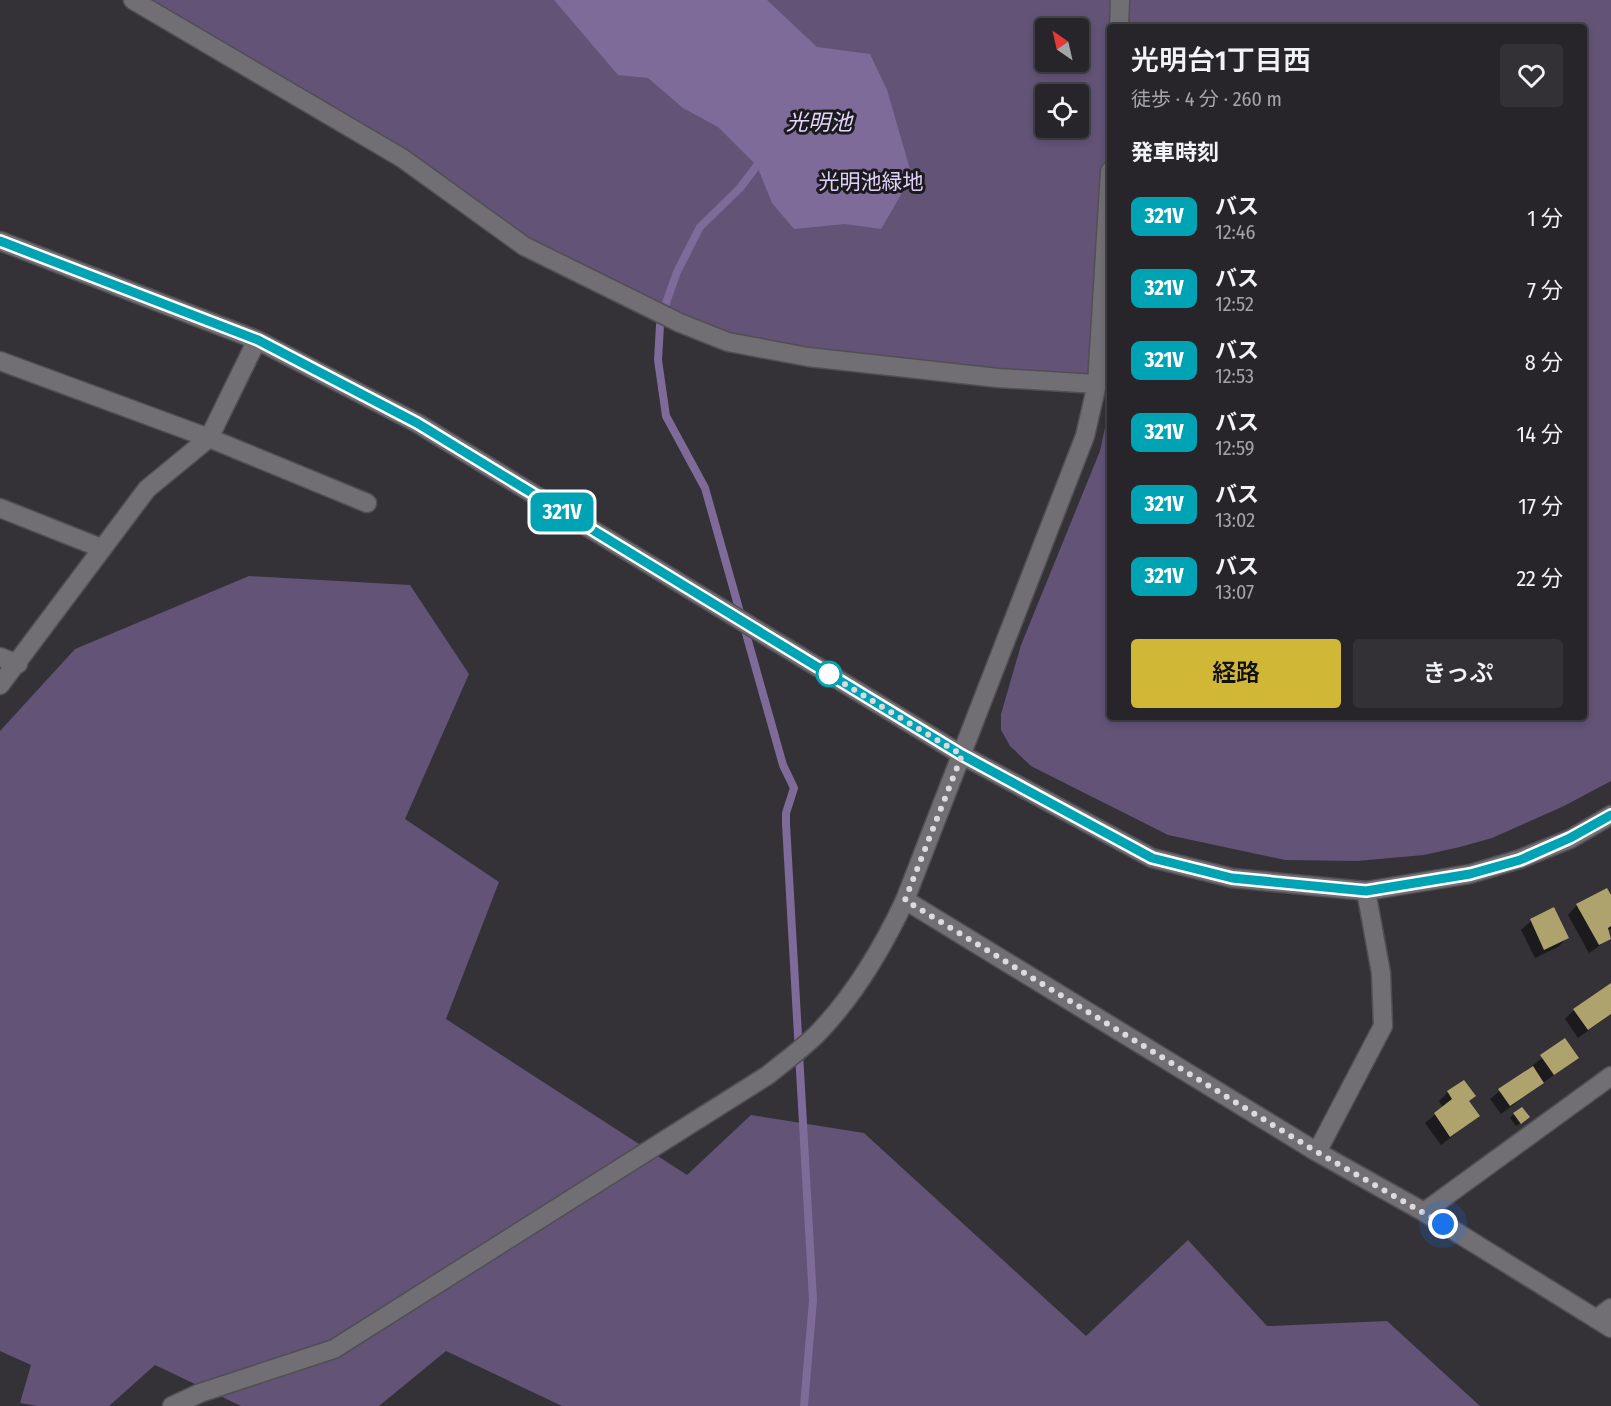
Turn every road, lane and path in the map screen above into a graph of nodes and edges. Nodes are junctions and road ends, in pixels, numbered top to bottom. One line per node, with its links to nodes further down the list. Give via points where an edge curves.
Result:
1 (133, 0): 8 (street, via 402,158 524,246 680,323 728,342 808,357 998,378)
2 (1120, 0): 3 (street)
3 (1119, 24)
4 (1107, 220): 8 (street)
5 (0, 242): 6 (street)
6 (258, 340): 9 (street); 16 (street, via 417,423)
7 (0, 361): 9 (street)
8 (1097, 384): 16 (street, via 1085,436)
9 (209, 438): 10 (street); 12 (street, via 147,489)
10 (367, 503)
11 (0, 508): 12 (street)
12 (101, 548): 14 (street)
13 (0, 657): 14 (street)
14 (18, 664): 15 (street)
15 (0, 685)
16 (962, 755): 18 (street, via 1152,858 1232,878); 19 (street)
17 (1611, 815): 18 (street, via 1520,860 1470,874)
18 (1366, 891): 21 (street, via 1381,973 1383,1026)
19 (905, 900): 21 (street); 24 (street, via 890,932 847,998 817,1034 768,1075 334,1348)
20 (1611, 1076): 22 (street)
21 (1317, 1152): 22 (street)
22 (1424, 1212): 23 (street)
23 (1606, 1318)
24 (172, 1406)

